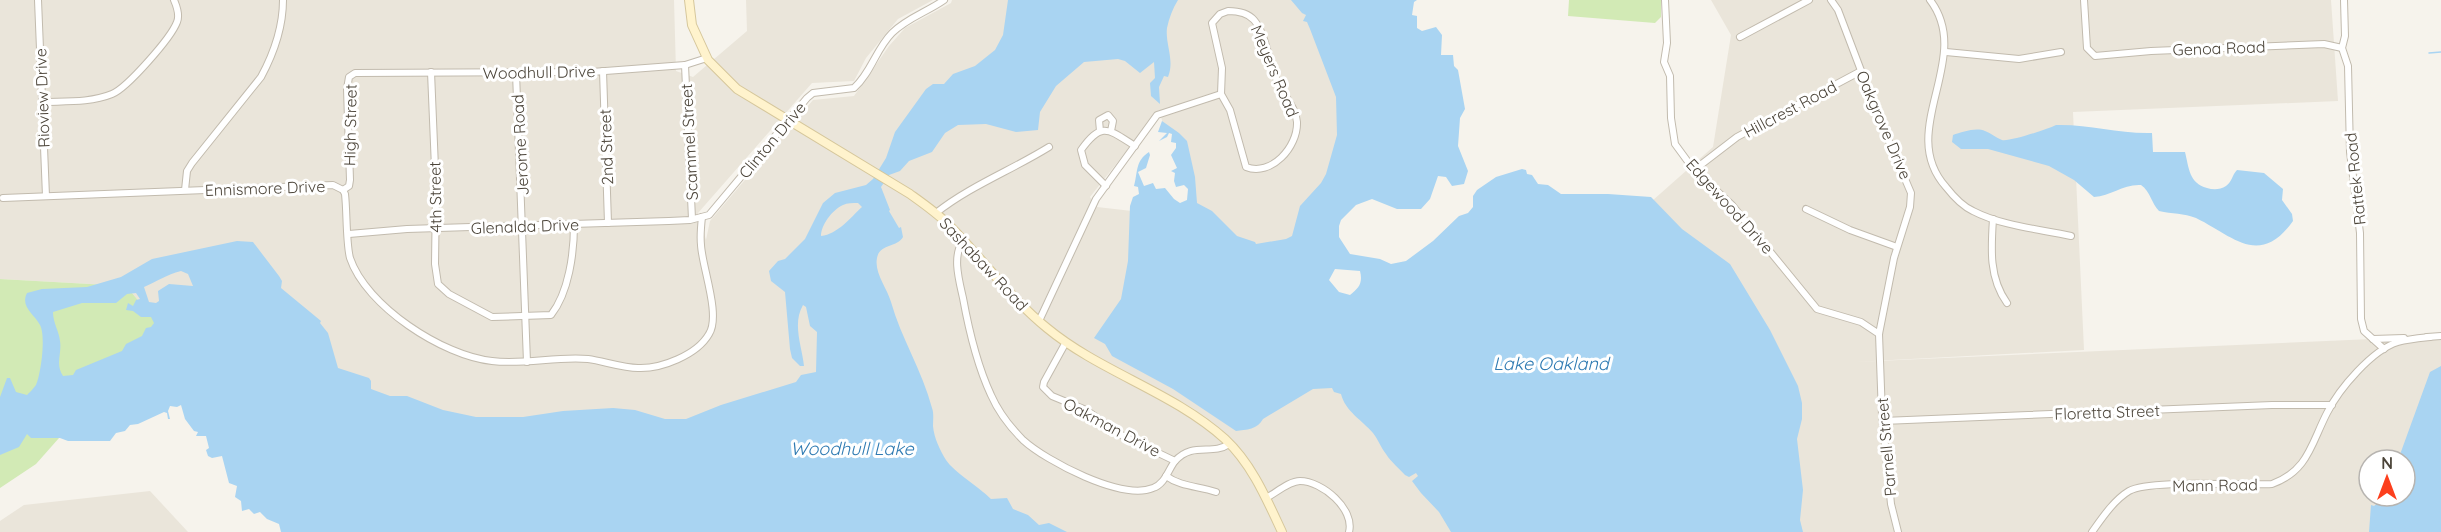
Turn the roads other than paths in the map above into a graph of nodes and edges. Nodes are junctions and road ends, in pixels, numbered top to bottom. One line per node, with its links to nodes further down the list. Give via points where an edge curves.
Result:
1 (38, 0): 24 (street, Rioview Drive)
2 (174, 0): 24 (street, via 178,21 122,89 88,100)
3 (283, 0): 32 (street, via 278,40 270,61 192,163)
4 (689, 0): 16 (street, Sashabaw Road, via 692,25)
5 (944, 0): 25 (street, Clinton Drive, via 891,34 854,88 813,93)
6 (1665, 0): 30 (street, Edgewood Drive, via 1664,62 1670,76 1671,118 1676,144)
7 (1809, 0): 12 (street)
8 (1831, 0): 18 (street, Oakgrove Drive)
9 (1930, 0): 14 (street, via 1941,16)
10 (2084, 0): 13 (street, Genoa Road, via 2086,43 2095,56 2324,44)
11 (2344, 0): 13 (street, Rattek Road)
12 (1740, 38)
13 (2342, 48): 55 (street, Rattek Road, via 2349,73 2350,152 2360,233 2361,319 2364,331)
14 (1946, 52): 15 (street, via 2019,59); 40 (street, via 1932,112 1929,157 1953,195 1970,210)
15 (2061, 52)
16 (707, 58): 17 (street, Woodhull Drive); 25 (street, Sashabaw Road, via 737,89)
17 (685, 65): 19 (street, Woodhull Drive); 39 (street, Scammel Street)
18 (1861, 70): 30 (street, Hillcrest Road, via 1737,138); 48 (street, Oakgrove Drive, via 1911,193)
19 (603, 71): 22 (street, Woodhull Drive); 41 (street, 2nd Street)
20 (369, 72): 21 (street, Woodhull Drive); 33 (street, High Street, via 349,77 350,180)
21 (431, 72): 22 (street, Woodhull Drive); 44 (street, 4th Street)
22 (516, 73): 43 (street, Jerome Road)
23 (1221, 94): 23 (street, Meyers Road, via 1230,110 1246,167 1258,170 1277,161 1292,143 1295,113 1278,84 1256,23 1252,17 1236,11 1220,14 1212,23 1222,68); 28 (street, via 1157,115)
24 (42, 102): 34 (street, Rioview Drive)
25 (788, 121): 37 (street, Sashabaw Road); 38 (street, Clinton Drive, via 719,204)
26 (1100, 131): 27 (street); 27 (street, via 1099,120 1108,115 1113,122); 31 (street, via 1092,134 1081,150 1085,165)
27 (1111, 131): 28 (street)
28 (1135, 146): 31 (street)
29 (1049, 147): 37 (street)
30 (1695, 170): 52 (street, Edgewood Drive, via 1732,205 1817,309 1862,322)
31 (1106, 186): 51 (street, via 1090,211)
32 (185, 190): 33 (street, Ennismore Drive, via 333,185); 34 (street, Ennismore Drive)
33 (343, 190): 45 (street, Ennismore Drive)
34 (46, 196): 35 (street, Ennismore Drive)
35 (3, 198)
36 (1806, 209): 48 (street)
37 (936, 213): 47 (street, Sashabaw Road)
38 (702, 217): 39 (street, Glenalda Drive); 59 (street, Ennismore Drive, via 700,245 712,321 711,332 690,354 637,368 587,359)
39 (692, 219): 41 (street, Glenalda Drive)
40 (1993, 219): 46 (street); 49 (street, via 1991,249 1997,289)
41 (608, 223): 42 (street, Glenalda Drive)
42 (574, 224): 43 (street, Glenalda Drive); 50 (street, via 574,244 557,307 551,315)
43 (523, 226): 44 (street, Glenalda Drive); 50 (street, Jerome Road)
44 (436, 229): 45 (street, Glenalda Drive); 50 (street, 4th Street, via 438,284 492,317)
45 (349, 234): 59 (street, Ennismore Drive, via 350,257 357,271 391,313 453,351 492,361)
46 (2071, 236)
47 (963, 241): 51 (street, Sashabaw Road); 64 (street, via 957,254 970,337 991,396 1012,428 1024,441 1065,466 1122,489 1150,490)
48 (1897, 247): 52 (street, Oakgrove Drive)
49 (2007, 303)
50 (525, 316): 59 (street, Jerome Road)
51 (1039, 321): 56 (street, Sashabaw Road)
52 (1879, 334): 58 (street, Oakgrove Drive)
53 (2441, 336): 54 (street, Mann Road)
54 (2430, 337): 55 (street, Mann Road); 57 (street, Mann Road)
55 (2373, 339): 57 (street, Rattek Road)
56 (1066, 342): 62 (street, Sashabaw Road, via 1198,417); 63 (street, Oakman Drive, via 1044,382 1047,392 1086,410 1123,436)
57 (2384, 349): 60 (street, Mann Road, via 2363,366)
58 (1880, 360): 61 (street, Parnell Street)
59 (527, 362)
60 (2332, 405): 61 (street, Floretta Street); 70 (street, Mann Road, via 2308,455 2285,479 2272,484 2133,489)
61 (1883, 421): 69 (street, Parnell Street, via 1891,504)
62 (1229, 444): 63 (street, Oakman Drive, via 1191,450); 66 (street, Sashabaw Road, via 1244,460)
63 (1175, 460): 64 (street)
64 (1166, 476): 65 (street, via 1176,483)
65 (1216, 492)
66 (1266, 498): 67 (street, Sashabaw Road); 68 (street, via 1293,482 1310,483 1342,506 1350,522)
67 (1282, 532)
68 (1348, 532)
69 (1898, 532)
70 (2092, 532)

